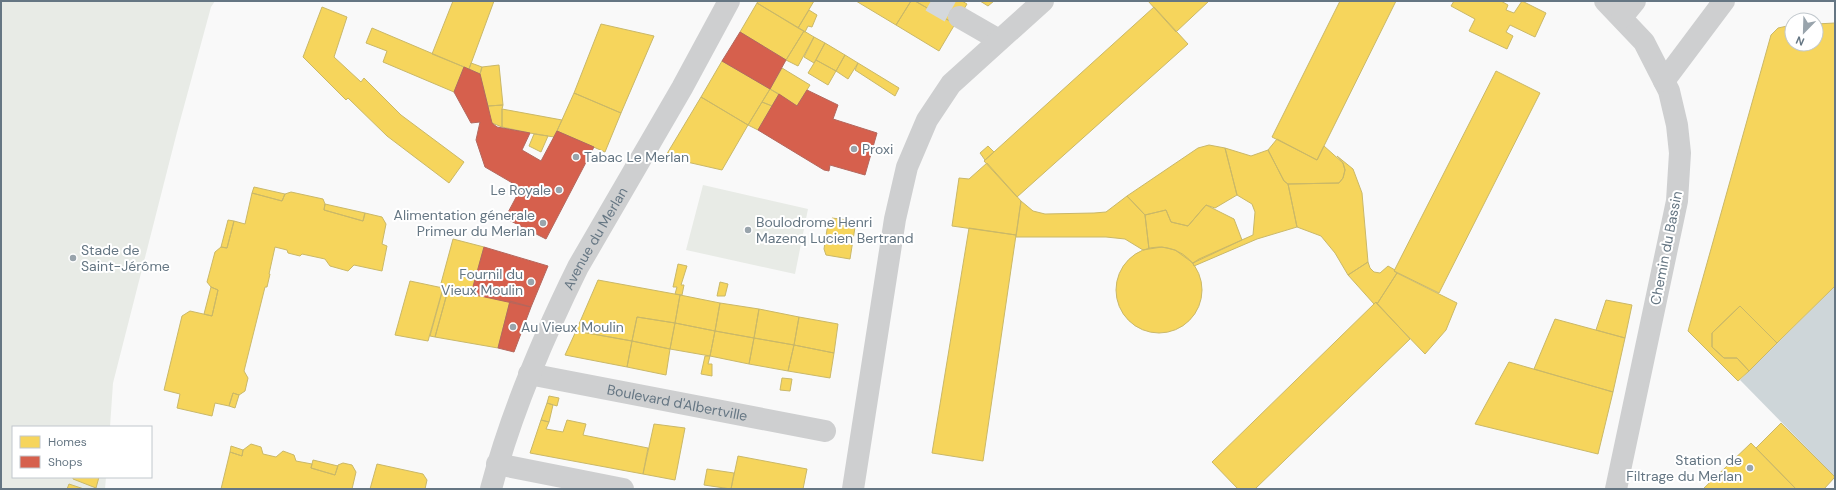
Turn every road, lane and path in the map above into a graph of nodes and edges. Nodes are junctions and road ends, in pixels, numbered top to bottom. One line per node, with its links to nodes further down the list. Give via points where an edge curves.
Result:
1 (729, 1): 9 (street, Avenue du Merlan, via 682,88 578,267)
2 (1043, 1): 7 (street)
3 (1605, 1): 5 (street, Chemin du Bassin)
4 (1724, 1): 8 (street)
5 (1628, 9): 8 (street, Chemin du Bassin)
6 (959, 17): 7 (street)
7 (999, 40): 14 (street, via 951,84 927,120 907,167 895,219)
8 (1664, 81): 15 (street, Chemin du Bassin, via 1677,125 1680,153 1677,201)
9 (529, 374): 10 (street, Boulevard d'Albertville); 11 (street, Avenue du Merlan)
10 (825, 431)
11 (498, 464): 12 (street, Avenue du Merlan); 13 (street)
12 (491, 489)
13 (623, 489)
14 (854, 489)
15 (1616, 489)

